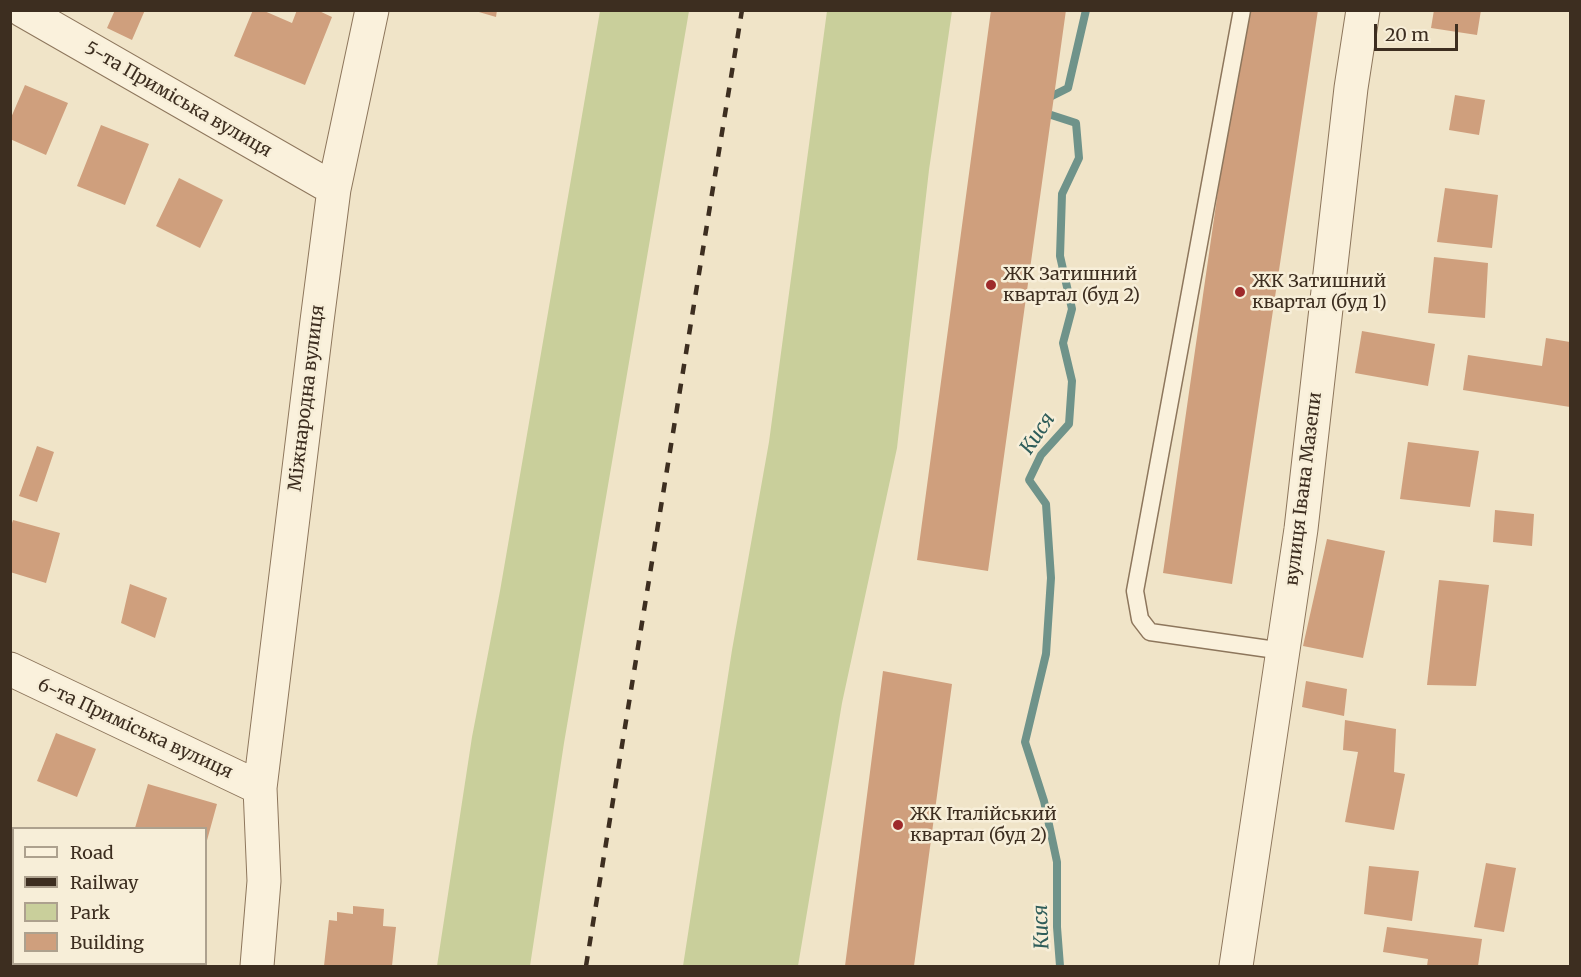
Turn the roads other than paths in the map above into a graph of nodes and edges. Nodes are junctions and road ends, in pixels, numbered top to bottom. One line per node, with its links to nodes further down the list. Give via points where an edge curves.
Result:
1 (22, 10): 5 (street, 5-та Приміська вулиця)
2 (372, 10): 5 (street, Міжнародна вулиця)
3 (1242, 10): 6 (lane, via 1135,591 1140,619 1150,632)
4 (1363, 10): 6 (street, вулиця Івана Мазепи)
5 (334, 189): 8 (street, Міжнародна вулиця)
6 (1283, 651): 10 (street, вулиця Івана Мазепи)
7 (10, 669): 8 (street, 6-та Приміська вулиця)
8 (260, 788): 9 (street, Міжнародна вулиця, via 264,881)
9 (257, 966)
10 (1236, 966)

